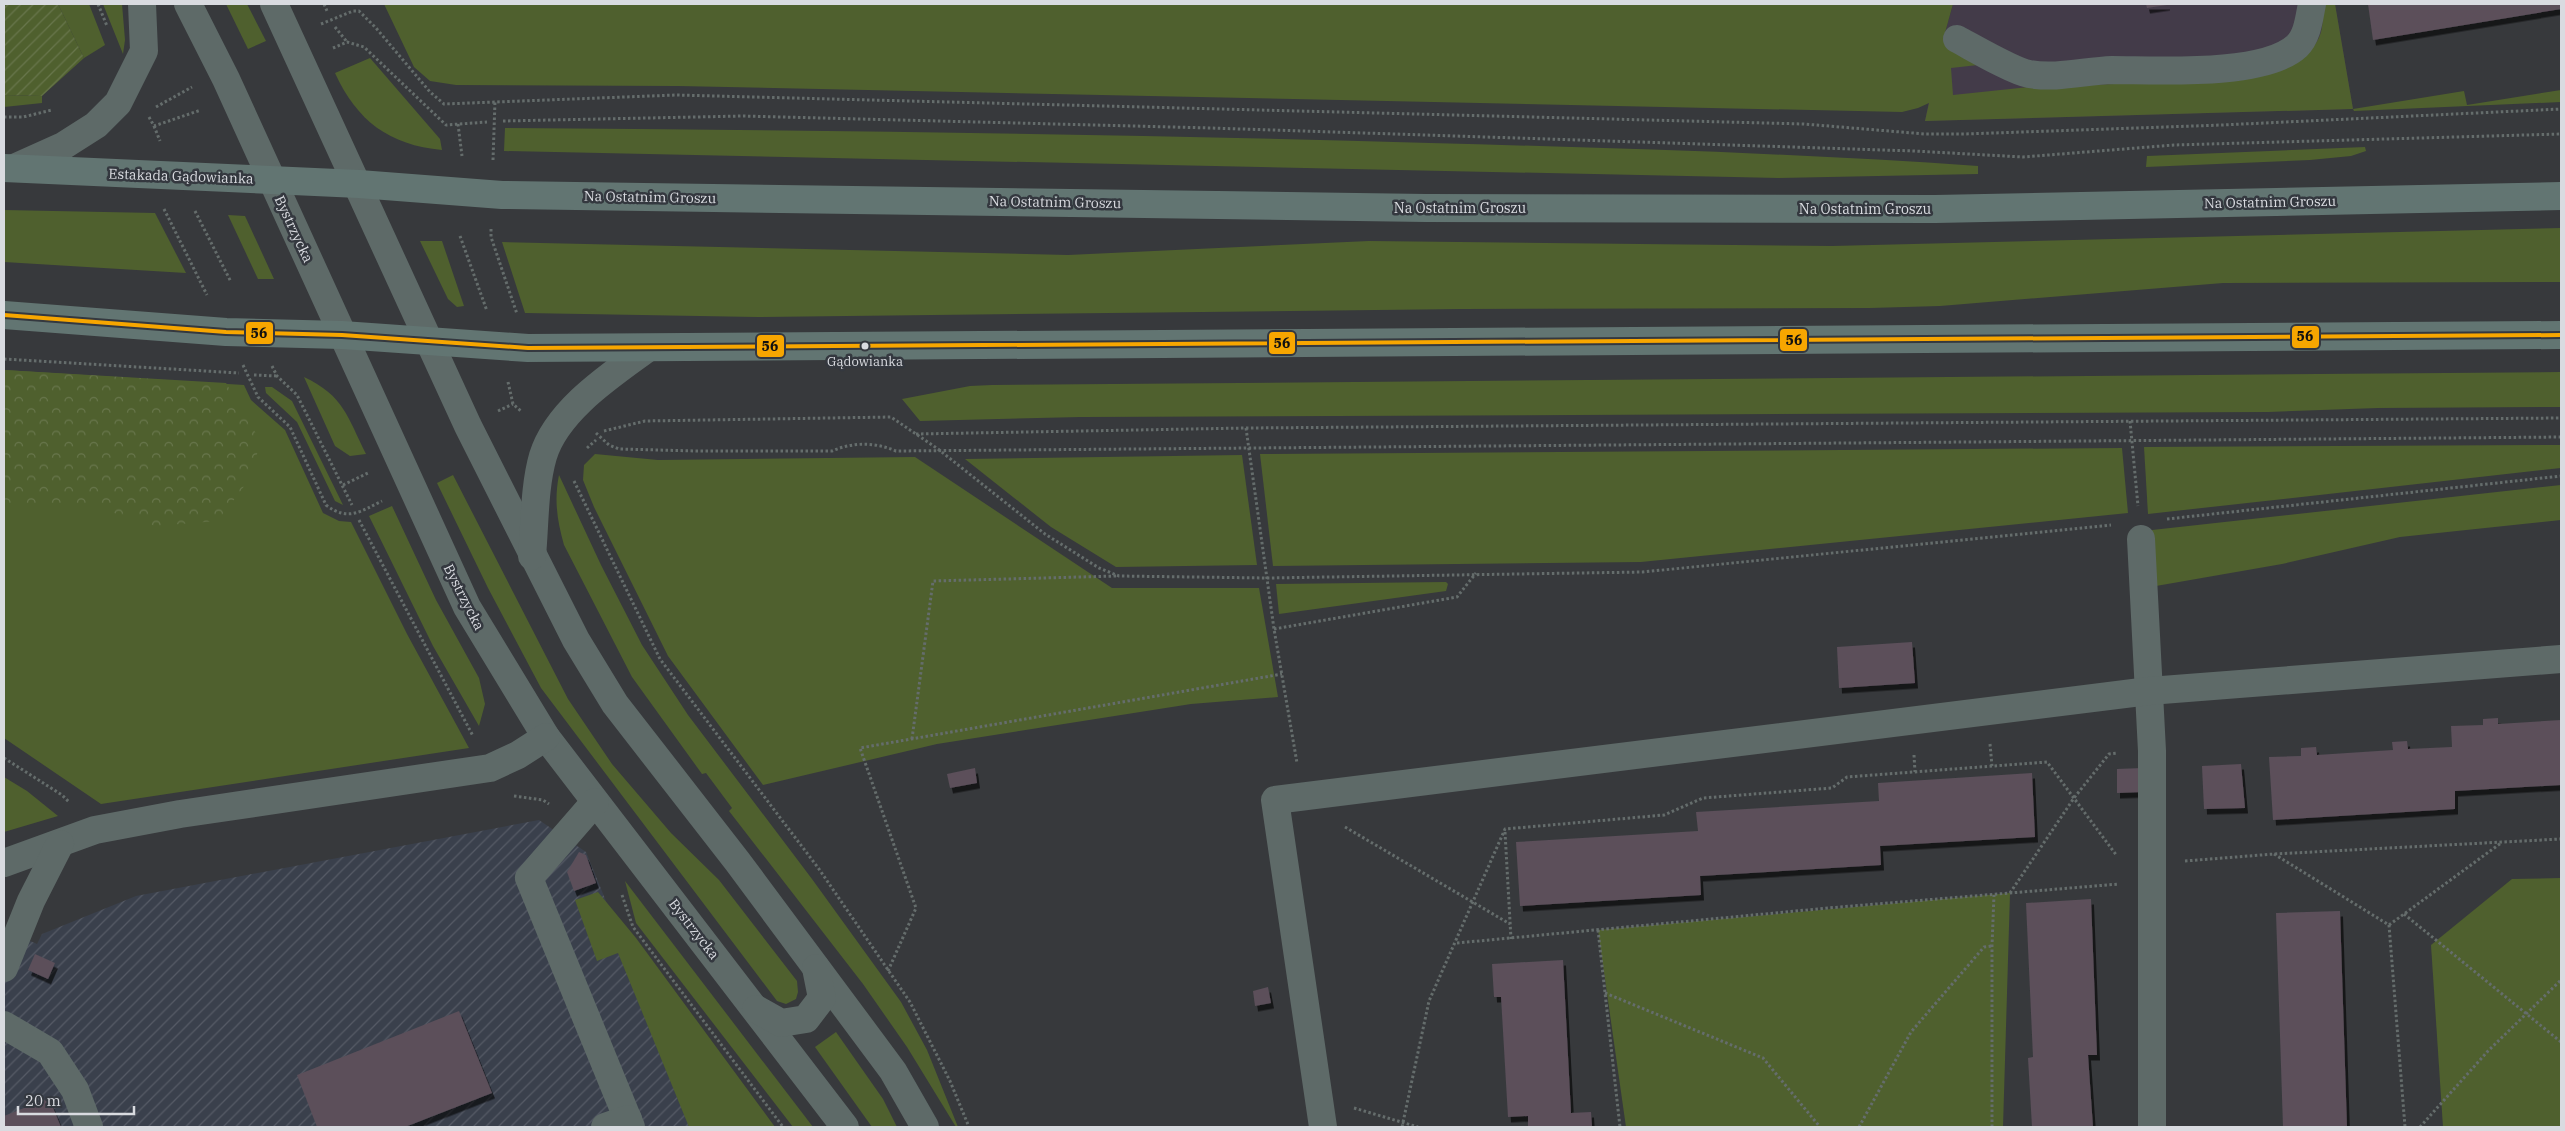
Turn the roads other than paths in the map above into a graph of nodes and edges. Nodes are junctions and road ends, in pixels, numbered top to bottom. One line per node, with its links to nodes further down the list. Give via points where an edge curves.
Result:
1 (142, 4): 6 (street, via 144,50 118,103 96,125 71,140)
2 (188, 4): 7 (street, Bystrzycka)
3 (274, 4): 8 (street)
4 (2312, 4): 5 (street, via 2306,30 2297,45 2279,57 2215,68 2027,74)
5 (1957, 39)
6 (9, 168): 7 (main road, Estakada Gądowianka)
7 (271, 180): 8 (main road, Estakada Gądowianka); 11 (street, Bystrzycka)
8 (359, 184): 9 (main road, Na Ostatnim Groszu, via 516,195 1426,208 1935,210); 13 (street)
9 (2561, 196)
10 (4, 315): 11 (main road, via 226,332)
11 (342, 335): 13 (main road); 19 (street, Bystrzycka, via 467,607)
12 (2561, 336): 14 (main road)
13 (429, 340): 14 (main road, via 520,348); 16 (street)
14 (648, 348): 16 (street, via 584,397 551,439 540,473)
15 (2141, 530): 18 (street)
16 (532, 556): 24 (street, via 576,640 615,704)
17 (2561, 659): 18 (street)
18 (2149, 692): 31 (street, via 1275,800); 32 (street, via 2152,751 2146,876)
19 (546, 737): 20 (street, Bystrzycka); 21 (street, via 518,756 490,768 180,814 95,830)
20 (595, 802): 25 (street, Bystrzycka); 27 (street, via 529,878)
21 (60, 844): 22 (street); 23 (street, via 31,901)
22 (4, 863)
23 (4, 968)
24 (816, 968): 25 (street, via 822,998 806,1019 781,1023); 30 (street, via 893,1071)
25 (755, 1008): 29 (street, Bystrzycka)
26 (4, 1024): 28 (street, via 50,1052 75,1090)
27 (621, 1124)
28 (89, 1127)
29 (845, 1127)
30 (925, 1127)
31 (1324, 1127)
32 (2152, 1127)

